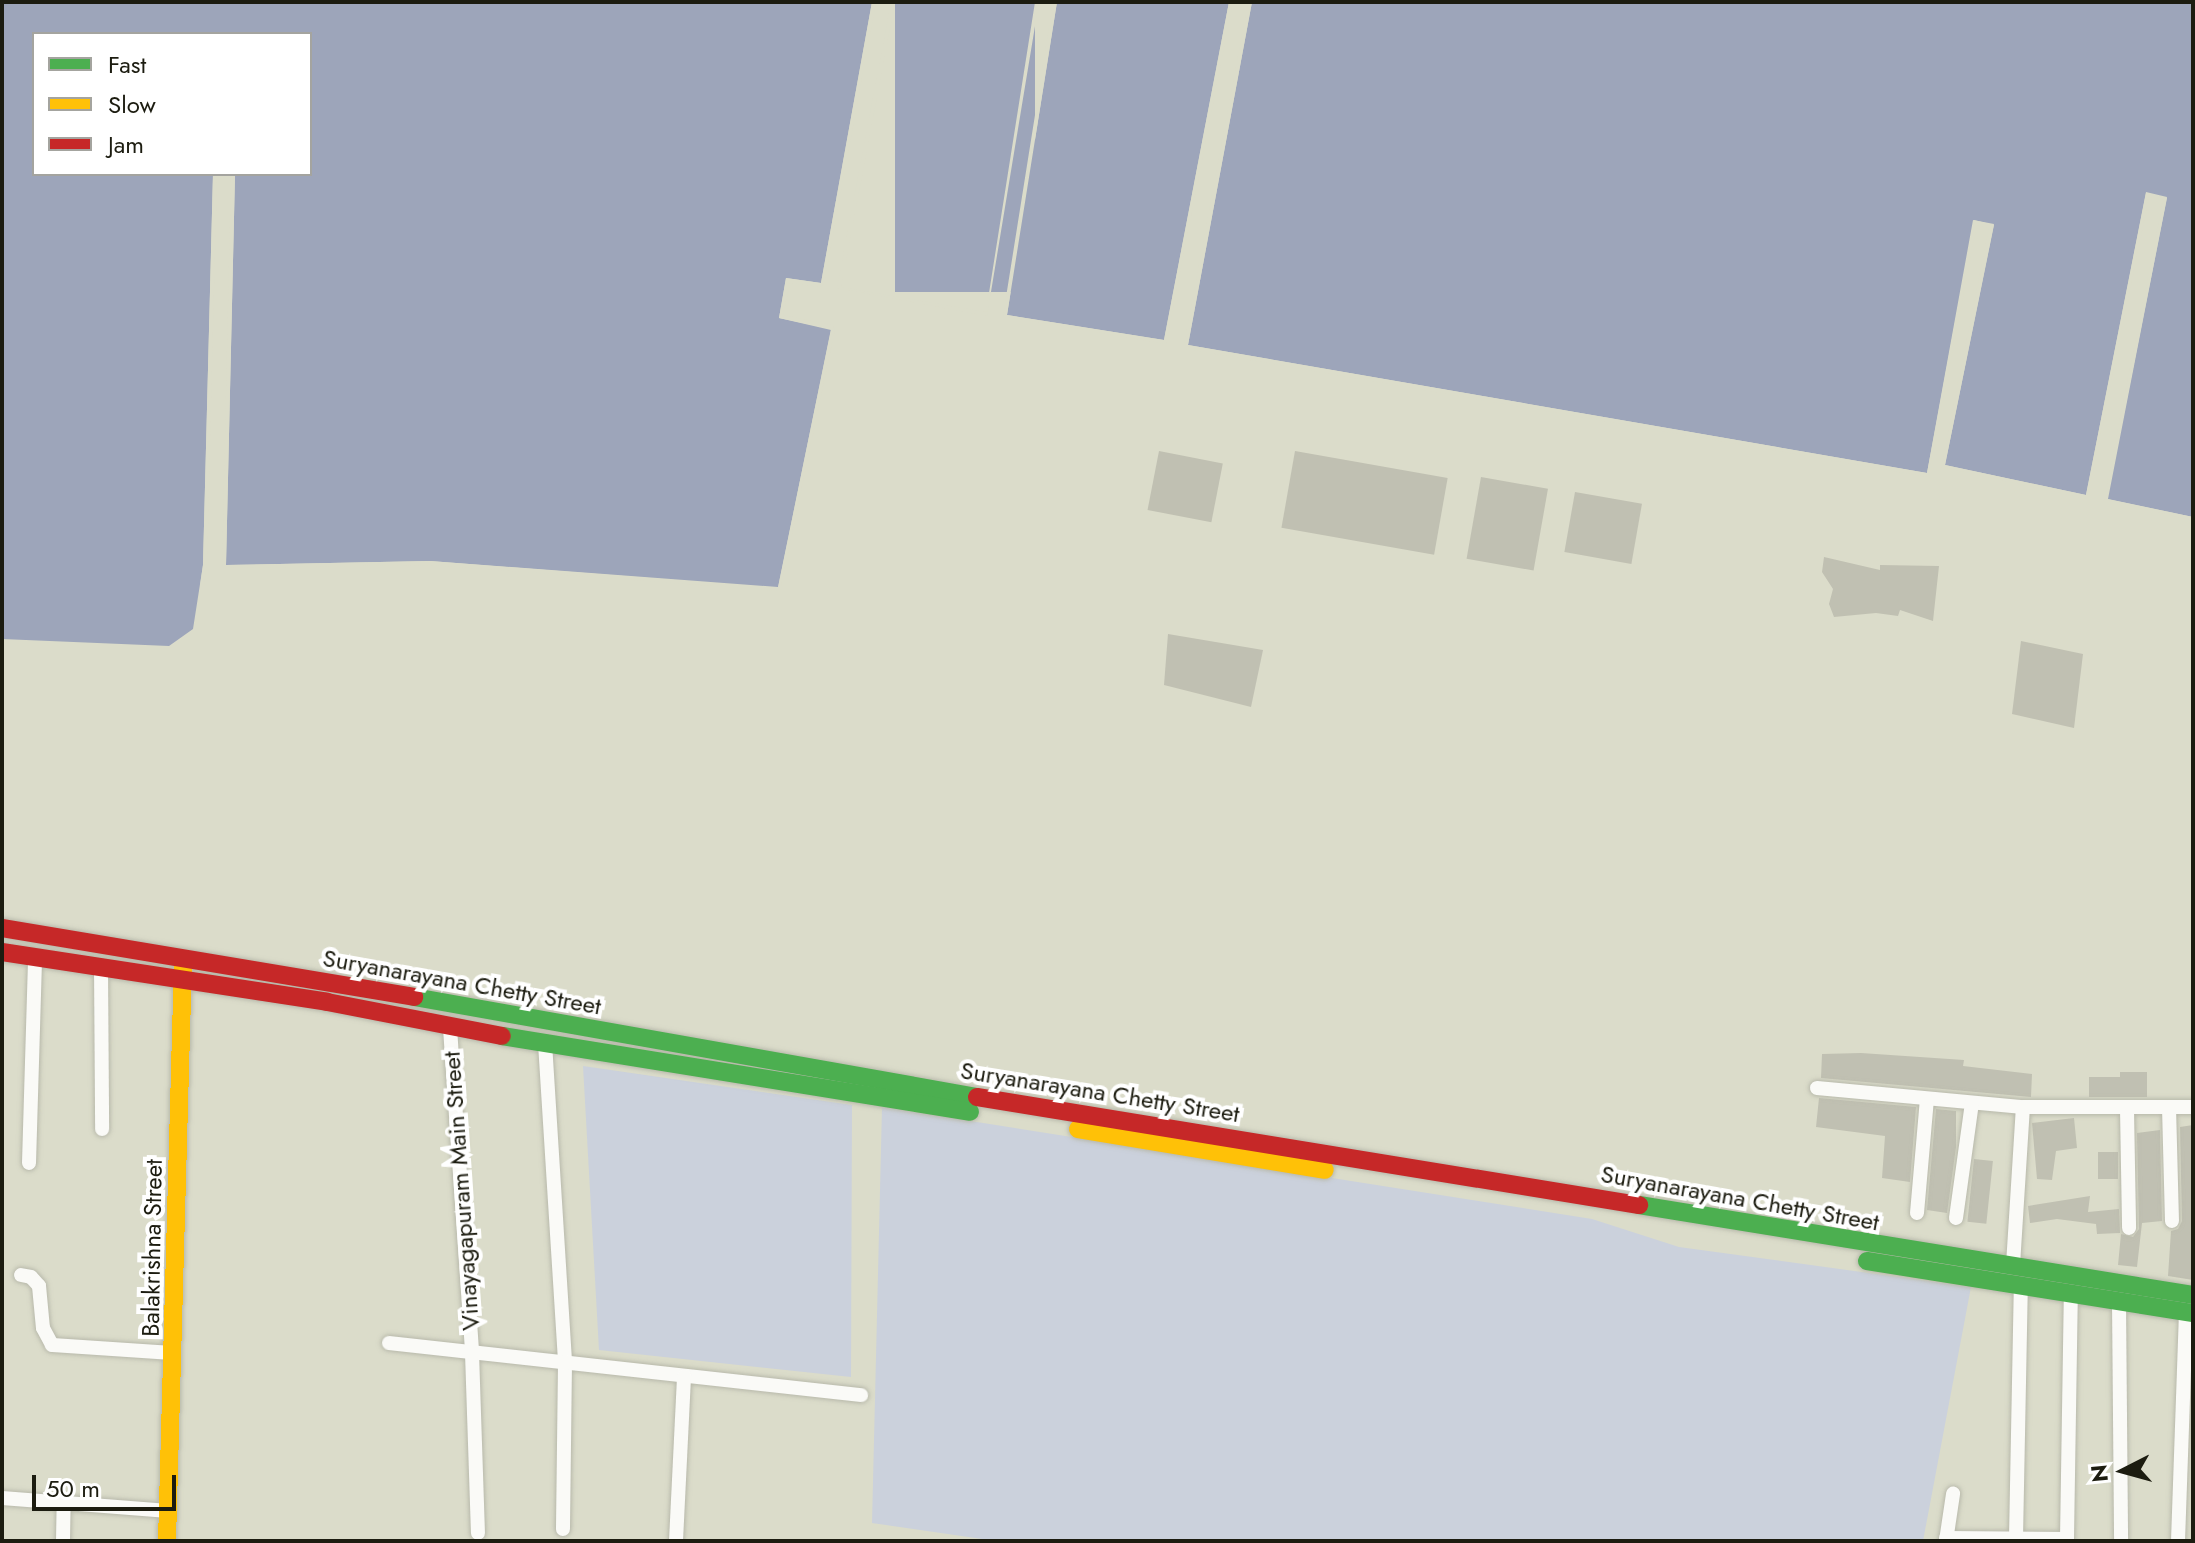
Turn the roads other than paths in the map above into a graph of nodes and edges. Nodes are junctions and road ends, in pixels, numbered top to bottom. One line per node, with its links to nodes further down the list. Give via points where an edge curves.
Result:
1 (2, 928): 3 (main road, Suryanarayana Chetty Street)
2 (2, 952): 4 (main road, Suryanarayana Chetty Street)
3 (184, 956): 6 (main road, Balakrishna Street); 22 (main road, Suryanarayana Chetty Street, via 927,1089)
4 (35, 957): 5 (main road, Suryanarayana Chetty Street); 17 (street)
5 (101, 966): 6 (main road, Suryanarayana Chetty Street); 16 (street)
6 (182, 979): 7 (main road, Suryanarayana Chetty Street); 29 (main road, Balakrishna Street)
7 (450, 1028): 8 (main road, Suryanarayana Chetty Street); 30 (street, Vinayagapuram Main Street)
8 (545, 1043): 24 (main road, Suryanarayana Chetty Street); 31 (street)
9 (1817, 1088): 10 (street)
10 (1927, 1099): 11 (street); 18 (street)
11 (1972, 1103): 12 (street); 19 (street)
12 (2023, 1107): 15 (street); 22 (street)
13 (2169, 1107): 14 (street); 15 (street); 20 (street)
14 (2193, 1107)
15 (2127, 1109): 21 (street)
16 (102, 1129)
17 (29, 1163)
18 (1917, 1213)
19 (1956, 1218)
20 (2172, 1221)
21 (2129, 1228)
22 (2013, 1265): 27 (main road, Suryanarayana Chetty Street)
23 (21, 1275): 29 (street, via 39,1286 43,1328 52,1345)
24 (2021, 1285): 25 (main road, Suryanarayana Chetty Street); 40 (street)
25 (2071, 1294): 26 (main road, Suryanarayana Chetty Street); 40 (street, via 2067,1539)
26 (2119, 1301): 27 (main road, Suryanarayana Chetty Street); 45 (street)
27 (2191, 1304): 46 (street)
28 (389, 1343): 30 (street, Vinayagapuram Main Street)
29 (173, 1353): 37 (main road, Balakrishna Street)
30 (472, 1353): 31 (street, Vinayagapuram Main Street); 39 (street, Vinayagapuram Main Street)
31 (565, 1363): 32 (street, Vinayagapuram Main Street); 38 (street)
32 (684, 1376): 33 (street, Vinayagapuram Main Street); 44 (street)
33 (861, 1395)
34 (1953, 1494): 41 (street)
35 (2, 1498): 36 (street)
36 (64, 1502): 37 (street); 42 (street)
37 (168, 1511): 43 (main road, Balakrishna Street)
38 (563, 1529)
39 (478, 1533)
40 (2016, 1538): 41 (street)
41 (1946, 1540)
42 (63, 1541)
43 (167, 1541)
44 (676, 1541)
45 (2121, 1541)
46 (2178, 1541)

